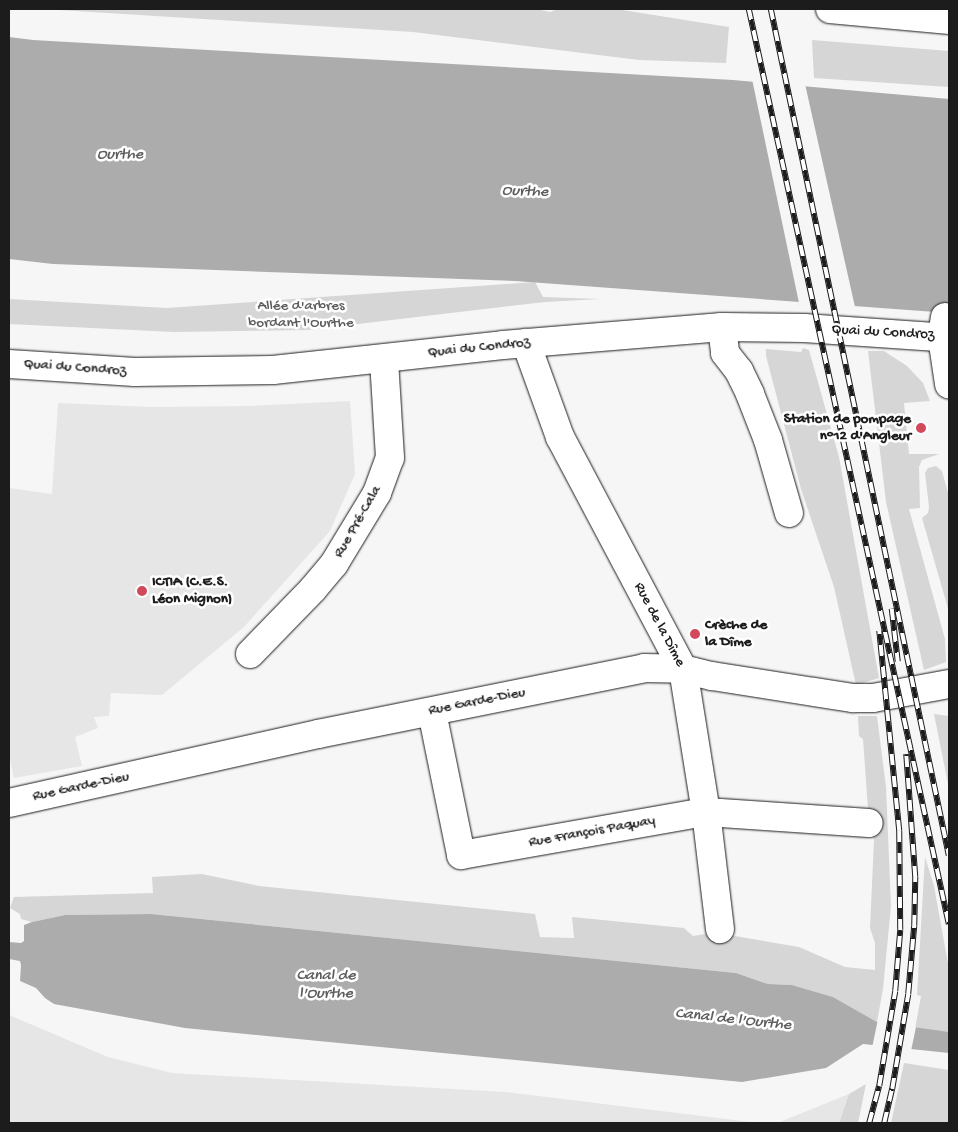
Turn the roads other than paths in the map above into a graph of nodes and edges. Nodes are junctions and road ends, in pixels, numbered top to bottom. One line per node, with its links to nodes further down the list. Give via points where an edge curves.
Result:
1 (830, 9): 2 (street)
2 (949, 20)
3 (722, 328): 4 (street, Quai du Condroz); 5 (street, Quai du Condroz); 9 (street, via 725,353 739,371 757,412)
4 (945, 331): 8 (street)
5 (526, 343): 6 (street, Quai du Condroz); 11 (street, Rue de la Dîme, via 560,437)
6 (384, 358): 7 (street, Quai du Condroz, via 273,370 135,372); 10 (street, Rue Pré-Cala, via 390,458 377,493 334,564)
7 (9, 364)
8 (949, 384)
9 (789, 513)
10 (250, 654)
11 (683, 668): 12 (street, Rue Garde-Dieu, via 712,676 853,698 872,698); 13 (street, Rue Garde-Dieu, via 644,668); 15 (street, Rue de la Dîme)
12 (949, 684)
13 (432, 712): 14 (street, Rue Garde-Dieu); 15 (street, Rue François Paquay, via 462,855)
14 (9, 803)
15 (706, 812): 16 (street, Rue François Paquay); 17 (street, Rue de la Dîme)
16 (869, 823)
17 (720, 929)

